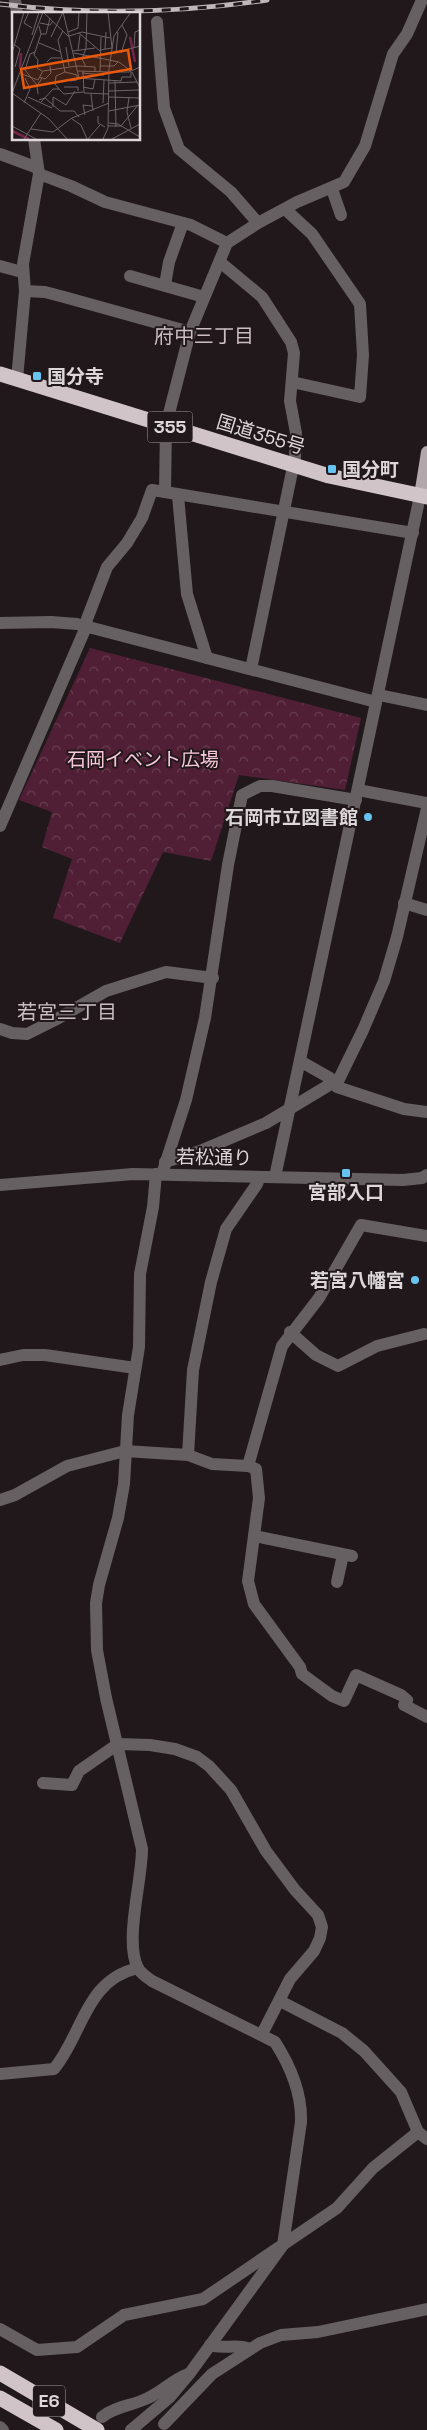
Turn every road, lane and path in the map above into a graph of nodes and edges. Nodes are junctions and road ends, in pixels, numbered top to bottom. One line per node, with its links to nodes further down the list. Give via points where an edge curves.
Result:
1 (422, 0): 6 (street, via 408,34 393,54 365,146 344,182)
2 (157, 22): 10 (street, via 164,108 179,149 231,192)
3 (34, 140): 5 (street)
4 (0, 154): 5 (street)
5 (39, 171): 9 (street, via 105,202); 14 (street)
6 (332, 190): 7 (street); 8 (street)
7 (285, 209): 10 (street); 22 (street, via 312,234 355,293 360,304 363,334 360,398)
8 (340, 215)
9 (183, 223): 11 (street); 16 (street, via 169,262)
10 (258, 223): 11 (street)
11 (227, 243): 12 (street)
12 (220, 262): 18 (street); 22 (street, via 262,296 291,342 294,353)
13 (0, 266): 14 (street)
14 (22, 272): 17 (street)
15 (130, 276): 16 (street)
16 (165, 285): 18 (street)
17 (25, 291): 19 (street, via 64,296); 21 (street)
18 (204, 297): 19 (street)
19 (190, 332): 23 (street)
20 (0, 374): 21 (highway, 国道355号 / 355)
21 (17, 379): 23 (highway, 国道355号 / 355)
22 (292, 382): 25 (street, via 290,401 296,433)
23 (166, 425): 25 (highway, 国道355号 / 355); 26 (street)
24 (427, 452): 28 (main road)
25 (294, 466): 28 (highway, 国道355号 / 355); 29 (street)
26 (164, 492): 27 (street); 32 (street, via 152,490 142,518 107,567)
27 (178, 496): 29 (street); 33 (street, via 188,594)
28 (423, 496): 30 (street)
29 (283, 512): 30 (street); 34 (street)
30 (413, 533): 35 (street)
31 (0, 623): 32 (street, via 51,622)
32 (86, 627): 33 (street); 40 (street)
33 (207, 658): 34 (street)
34 (251, 669): 35 (street)
35 (377, 698): 36 (street); 37 (street)
36 (427, 706)
37 (357, 795): 38 (street); 43 (street, via 260,786 242,795 228,865); 45 (street)
38 (427, 803)
39 (427, 808): 41 (street)
40 (0, 826)
41 (404, 903): 42 (street); 46 (street, via 384,981 339,1079)
42 (427, 910)
43 (213, 978): 44 (street, via 166,972 106,990 27,1034); 49 (street, via 188,1091)
44 (0, 1030)
45 (300, 1061): 46 (street); 47 (street)
46 (333, 1083): 47 (street); 48 (street, via 374,1100)
47 (289, 1110): 49 (street); 52 (street)
48 (427, 1112)
49 (161, 1170): 51 (street, 若松通り); 53 (street, 若松通り); 58 (street, via 140,1274 139,1347)
50 (427, 1175): 52 (street, 若松通り, via 404,1180)
51 (260, 1177): 52 (street, 若松通り); 60 (street, via 226,1229 211,1282 192,1370)
52 (275, 1177)
53 (0, 1185)
54 (426, 1233): 55 (street, via 361,1225 318,1298)
55 (290, 1332): 56 (street, via 316,1355 338,1366 377,1346); 61 (street, via 280,1354)
56 (424, 1334)
57 (0, 1360): 58 (street, via 45,1355)
58 (135, 1368): 59 (street)
59 (125, 1450): 60 (street); 62 (street, via 67,1466); 66 (street, via 118,1518 96,1603 97,1650)
60 (188, 1455): 61 (street, via 212,1464)
61 (248, 1466): 63 (street, via 256,1469 258,1481)
62 (0, 1500)
63 (254, 1536): 64 (street, via 348,1556); 65 (street, via 248,1581 254,1604 302,1674 344,1701 356,1675 401,1695 406,1700 404,1705)
64 (337, 1582)
65 (427, 1717)
66 (118, 1744): 67 (street, via 79,1771 72,1785); 68 (street, via 142,1849 132,1942); 69 (street, via 150,1744 175,1749 197,1757 209,1766 231,1790 280,1870 318,1915 322,1927 320,1938 314,1951 290,1979)
67 (43, 1783)
68 (138, 1968): 70 (street, via 152,1981); 71 (street, via 119,1974 101,1990 86,2009 63,2058 54,2069)
69 (280, 2001): 70 (street); 72 (street, via 342,2033 364,2051 401,2092)
70 (262, 2034): 73 (street, via 275,2042 286,2058 302,2103)
71 (0, 2074)
72 (422, 2136): 73 (street, via 374,2168 337,2208)
73 (283, 2245): 75 (street, via 203,2299 124,2315 77,2347 37,2350); 76 (street)
74 (427, 2310): 77 (street, via 318,2332 282,2335)
75 (0, 2329)
76 (210, 2345): 77 (street); 79 (street)
77 (250, 2349): 83 (street, via 212,2374)
78 (0, 2373): 82 (highway, E6)
79 (190, 2373): 81 (street, via 175,2379 147,2399); 84 (street, via 170,2397)
80 (0, 2398): 85 (highway, E6)
81 (123, 2406): 82 (street, via 112,2409); 84 (street)
82 (99, 2424)
83 (164, 2424)
84 (133, 2428)
85 (56, 2430)

